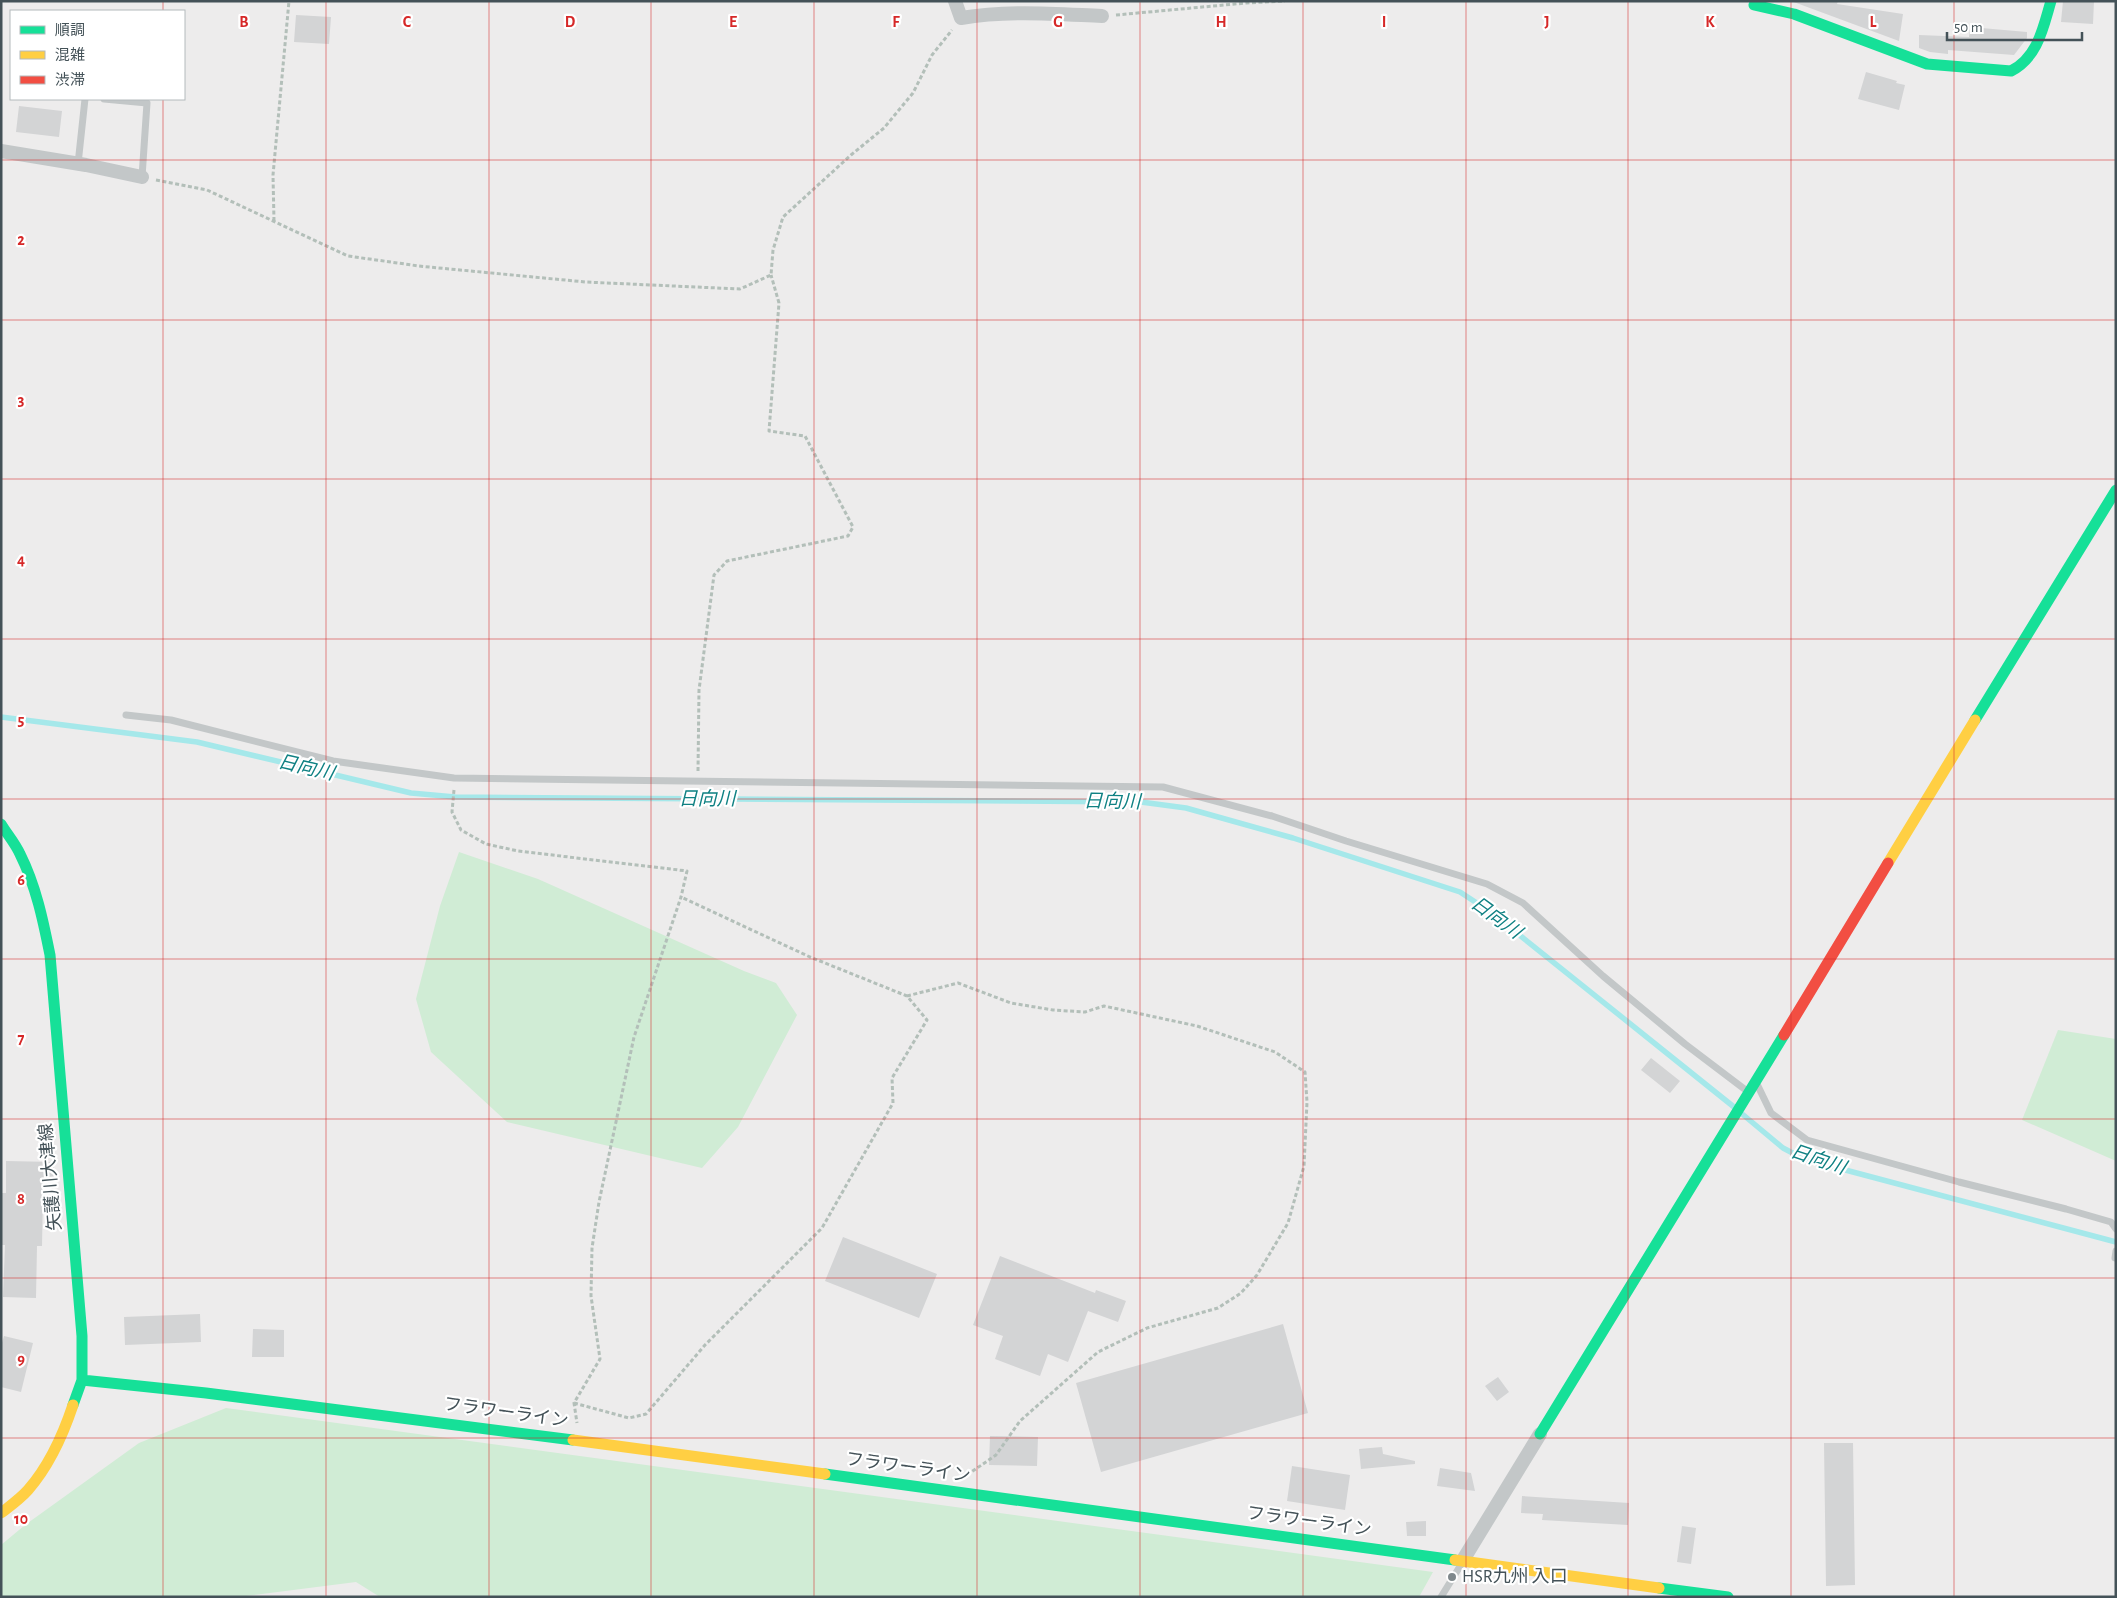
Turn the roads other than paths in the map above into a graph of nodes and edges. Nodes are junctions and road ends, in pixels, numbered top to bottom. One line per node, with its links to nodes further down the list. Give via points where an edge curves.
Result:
1 (954, 1): 4 (street, via 961,18 1029,13)
2 (2052, 1): 3 (street, via 2033,52 2019,68 2010,71 1927,64 1794,14)
3 (1754, 5)
4 (1102, 16)
5 (85, 100): 8 (lane)
6 (115, 100): 9 (lane, via 147,103)
7 (1, 151): 8 (street)
8 (78, 164): 9 (street)
9 (142, 176)
10 (2116, 490): 13 (street)
11 (126, 715): 14 (lane, via 171,720 333,761 454,778 1163,787 1272,816 1486,884 1523,903 1602,976)
12 (1, 824): 16 (street, 矢護川大津線, via 36,887 50,957 82,1336)
13 (1755, 1080): 14 (street); 15 (lane, via 1771,1113 1807,1140 2066,1209 2111,1222)
14 (1747, 1092): 17 (street)
15 (2116, 1229)
16 (82, 1380): 18 (street, 矢護川大津線, via 63,1434 46,1464 27,1491); 19 (street, フラワーライン, via 463,1425)
17 (1540, 1434): 19 (street)
18 (1, 1513)
19 (1463, 1560): 20 (lane); 21 (street, フラワーライン)
20 (1441, 1597)
21 (1728, 1597)

